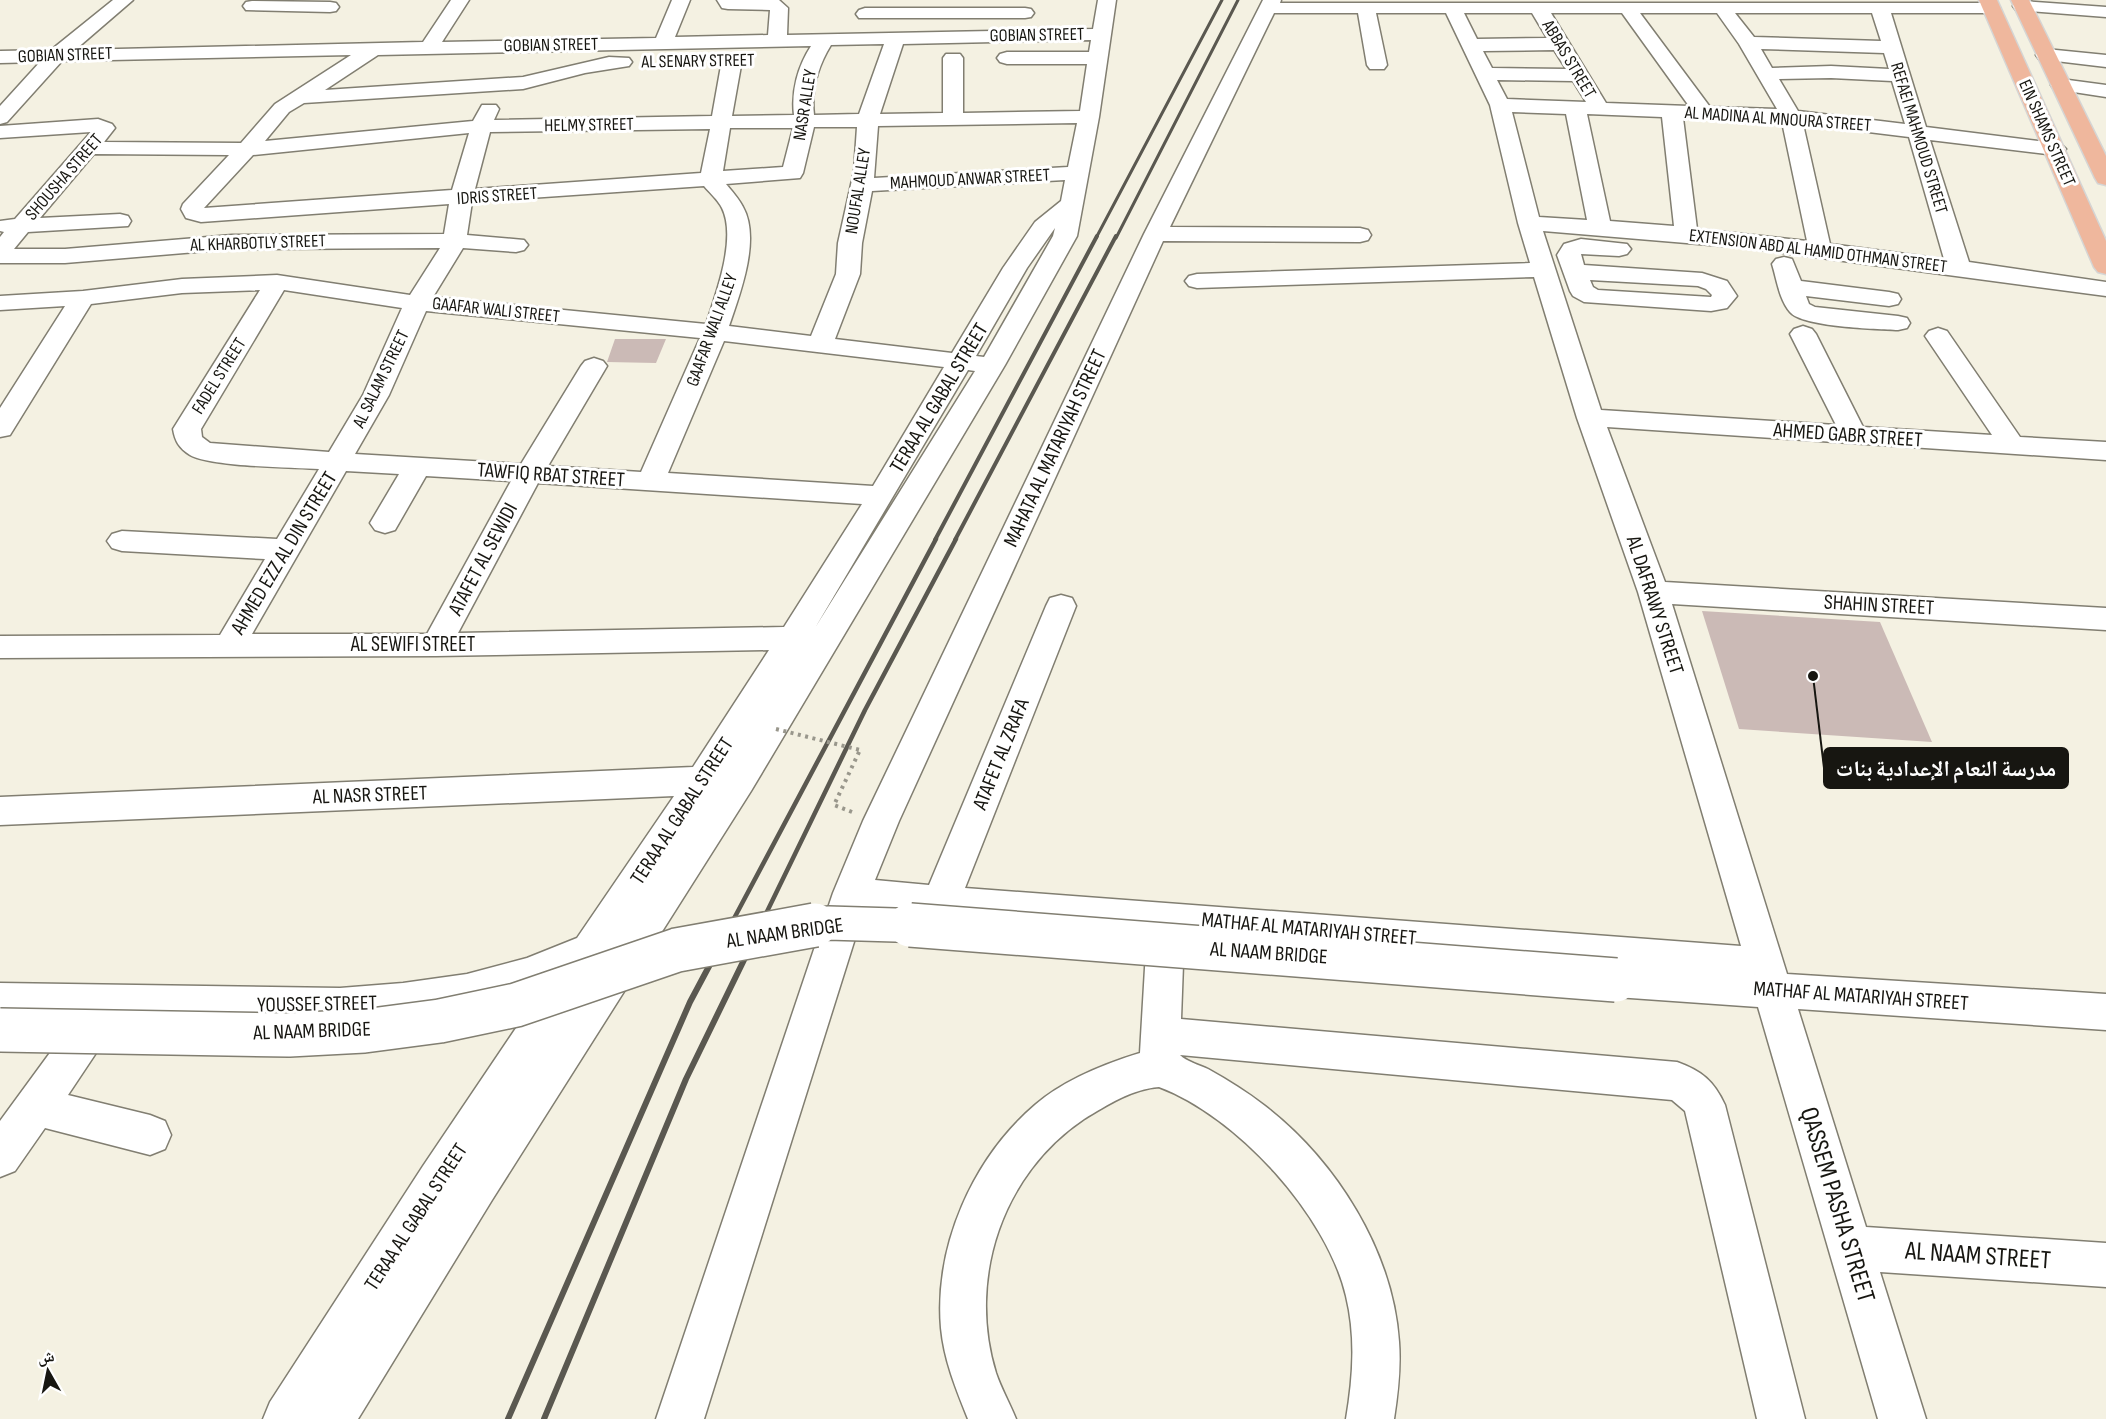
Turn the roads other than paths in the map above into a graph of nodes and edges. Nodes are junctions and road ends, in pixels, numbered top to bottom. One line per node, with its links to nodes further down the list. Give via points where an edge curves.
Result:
1 (124, 0): 38 (street)
2 (460, 0): 33 (street)
3 (681, 0): 28 (street)
4 (726, 0): 27 (street, via 728,4 771,3 779,8)
5 (2021, 3): 21 (street); 39 (main road, EIN SHAMS STREET)
6 (333, 4): 14 (street); 36 (street)
7 (1270, 4): 12 (street); 87 (street, MAHATA AL MATARIYAH STREET)
8 (1421, 4): 12 (street); 17 (street)
9 (1490, 4): 17 (street); 18 (street)
10 (1572, 4): 13 (street); 18 (street)
11 (1990, 4): 20 (street); 74 (main road, EIN SHAMS STREET)
12 (1355, 5): 47 (street)
13 (1639, 5): 19 (street); 62 (street)
14 (252, 6)
15 (1107, 6): 23 (street); 24 (street, TERAA AL GABAL STREET)
16 (867, 7): 22 (street); 26 (street)
17 (1452, 8): 32 (street, AL DAFRAWY STREET)
18 (1538, 8): 30 (street, ABBAS STREET)
19 (1722, 8): 20 (street); 29 (street)
20 (1880, 8): 34 (street, REFAEI MAHMOUD STREET)
21 (2106, 12)
22 (1048, 13)
23 (1083, 13)
24 (1102, 34): 37 (street, GOBIAN STREET); 44 (street, TERAA AL GABAL STREET)
25 (825, 39): 26 (street, GOBIAN STREET); 27 (street, GOBIAN STREET); 41 (street, NASR ALLEY)
26 (856, 39): 37 (street, GOBIAN STREET)
27 (777, 40): 28 (street, GOBIAN STREET)
28 (664, 42): 31 (street, GOBIAN STREET)
29 (1748, 43): 34 (street); 49 (street)
30 (1560, 44): 32 (street); 50 (street, ABBAS STREET)
31 (516, 45): 33 (street, GOBIAN STREET); 52 (street, AL SALAM STREET)
32 (1471, 45): 48 (street, AL DAFRAWY STREET)
33 (429, 47): 35 (street, GOBIAN STREET)
34 (1891, 47): 51 (street, REFAEI MAHMOUD STREET)
35 (376, 48): 36 (street, GOBIAN STREET); 57 (street)
36 (292, 50): 38 (street, GOBIAN STREET)
37 (898, 51): 41 (street, AL SENARY STREET); 67 (street, NOUFAL ALLEY)
38 (58, 54): 40 (street, GOBIAN STREET); 56 (street)
39 (2046, 55): 46 (street); 53 (main road, EIN SHAMS STREET)
40 (0, 57)
41 (813, 58): 45 (street, AL SENARY STREET); 68 (street, NASR ALLEY, via 804,90)
42 (931, 58): 43 (street)
43 (953, 58): 44 (street); 66 (street)
44 (1098, 58): 64 (street, TERAA AL GABAL STREET)
45 (732, 60): 52 (street, AL SENARY STREET, via 601,63 542,79); 69 (street)
46 (2106, 61)
47 (1377, 65)
48 (1485, 74): 50 (street); 58 (street, AL DAFRAWY STREET)
49 (1767, 74): 51 (street); 63 (street)
50 (1579, 75): 60 (street, ABBAS STREET)
51 (1900, 75): 71 (street, REFAEI MAHMOUD STREET)
52 (501, 84): 57 (street, AL SENARY STREET); 70 (street, AL SALAM STREET)
53 (2061, 86): 54 (street); 76 (main road, EIN SHAMS STREET)
54 (2106, 91)
55 (0, 94): 56 (street)
56 (22, 94): 65 (street)
57 (301, 98): 75 (street, via 282,108)
58 (1500, 105): 59 (street, AL MADINA AL MNOURA STREET); 84 (street, AL DAFRAWY STREET)
59 (1575, 108): 60 (street, AL MADINA AL MNOURA STREET); 86 (street)
60 (1600, 109): 61 (street, AL MADINA AL MNOURA STREET)
61 (1672, 112): 62 (street, AL MADINA AL MNOURA STREET); 88 (street)
62 (1704, 113): 63 (street, AL MADINA AL MNOURA STREET)
63 (1791, 116): 71 (street, AL MADINA AL MNOURA STREET); 92 (street)
64 (1089, 117): 66 (street, HELMY STREET); 81 (street, TERAA AL GABAL STREET)
65 (0, 118)
66 (953, 118): 67 (street, HELMY STREET)
67 (868, 119): 68 (street, HELMY STREET); 80 (street, NOUFAL ALLEY)
68 (805, 121): 69 (street, HELMY STREET); 77 (street, NASR ALLEY)
69 (720, 123): 70 (street, HELMY STREET); 79 (street)
70 (481, 126): 75 (street, HELMY STREET); 82 (street, AL SALAM STREET)
71 (1917, 131): 74 (street, AL MADINA AL MNOURA STREET); 97 (street, REFAEI MAHMOUD STREET)
72 (0, 132): 73 (street, SHOUSHA STREET, via 103,126 104,131)
73 (89, 148): 75 (street, HELMY STREET); 85 (street, SHOUSHA STREET)
74 (2055, 148): 96 (main road, EIN SHAMS STREET)
75 (247, 149): 82 (street, IDRIS STREET, via 194,204 194,213)
76 (2100, 153): 78 (main road, EIN SHAMS STREET)
77 (792, 173): 79 (street, IDRIS STREET)
78 (2106, 178)
79 (711, 180): 82 (street, IDRIS STREET); 110 (street, GAAFAR WALI ALLEY, via 733,208 738,226 735,275)
80 (862, 185): 81 (street, MAHMOUD ANWAR STREET); 113 (street, NOUFAL ALLEY, via 848,273)
81 (1076, 188): 114 (street, TERAA AL GABAL STREET, via 1065,236)
82 (461, 198): 90 (street, AL SALAM STREET)
83 (120, 221): 85 (street)
84 (1528, 223): 86 (street, EXTENSION ABD AL HAMID OTHMAN STREET); 98 (street, AL DAFRAWY STREET)
85 (11, 225): 93 (street, SHOUSHA STREET)
86 (1600, 226): 88 (street, EXTENSION ABD AL HAMID OTHMAN STREET)
87 (1155, 234): 89 (street); 140 (street, MAHATA AL MATARIYAH STREET)
88 (1686, 234): 92 (street, EXTENSION ABD AL HAMID OTHMAN STREET)
89 (1360, 235)
90 (455, 241): 91 (street, AL KHARBOTLY STREET); 94 (street, AL KHARBOTLY STREET, via 232,242 65,256); 107 (street, AL SALAM STREET)
91 (516, 245)
92 (1820, 249): 97 (street, EXTENSION ABD AL HAMID OTHMAN STREET)
93 (0, 250)
94 (0, 256)
95 (1784, 264): 99 (street, via 1581,246 1570,252); 102 (street); 108 (street)
96 (2106, 267)
97 (1959, 269): 103 (street, EXTENSION ABD AL HAMID OTHMAN STREET)
98 (1543, 270): 100 (street); 116 (street, AL DAFRAWY STREET)
99 (1575, 272): 99 (street, via 1582,291 1593,297 1711,304 1725,296 1714,283 1698,279)
100 (1197, 280)
101 (277, 282): 104 (street, GAAFAR WALI STREET, via 182,286); 107 (street, GAAFAR WALI STREET); 121 (street, FADEL STREET, via 187,429 189,441 201,450)
102 (1792, 287): 105 (street); 109 (street, via 1800,309 1812,315)
103 (2106, 289)
104 (83, 298): 106 (street, GAAFAR WALI STREET); 117 (street)
105 (1889, 300)
106 (0, 303)
107 (417, 303): 110 (street, GAAFAR WALI STREET); 122 (street, AL SALAM STREET, via 376,395)
108 (2106, 306)
109 (1898, 323)
110 (715, 332): 113 (street, GAAFAR WALI STREET); 125 (street, GAAFAR WALI ALLEY)
111 (1803, 334): 118 (street)
112 (1938, 336): 119 (street)
113 (820, 344): 114 (street, GAAFAR WALI STREET)
114 (977, 363): 126 (street, TERAA AL GABAL STREET); 133 (street, TERAA AL GABAL STREET)
115 (594, 366): 124 (street, ATAFET AL SEWIDI)
116 (1590, 418): 118 (street, AHMED GABR STREET); 130 (street, AL DAFRAWY STREET)
117 (0, 429)
118 (1854, 435): 119 (street, AHMED GABR STREET)
119 (2012, 445): 120 (street, AHMED GABR STREET)
120 (2106, 451)
121 (221, 454): 122 (street, TAWFIQ RBAT STREET)
122 (338, 461): 123 (street, TAWFIQ RBAT STREET); 129 (street, AHMED EZZ AL DIN STREET)
123 (417, 466): 124 (street, TAWFIQ RBAT STREET); 127 (street)
124 (529, 474): 125 (street, TAWFIQ RBAT STREET); 134 (street, ATAFET AL SEWIDI)
125 (651, 481): 126 (street, TAWFIQ RBAT STREET)
126 (881, 496): 133 (street, TERAA AL GABAL STREET)
127 (385, 523)
128 (122, 541): 129 (street)
129 (285, 550): 135 (street, AHMED EZZ AL DIN STREET)
130 (1653, 592): 132 (street, SHAHIN STREET); 144 (street, AL DAFRAWY STREET)
131 (1061, 606): 141 (street, ATAFET AL ZRAFA)
132 (2106, 619)
133 (810, 638): 134 (street, AL SEWIFI STREET); 137 (street, TERAA AL GABAL STREET); 138 (street, TERAA AL GABAL STREET)
134 (436, 645): 135 (street, AL SEWIFI STREET)
135 (229, 646): 136 (street, AL SEWIFI STREET)
136 (0, 647)
137 (741, 779): 138 (street, AL NASR STREET); 157 (street, TERAA AL GABAL STREET, via 477,1185)
138 (703, 780): 139 (street, AL NASR STREET); 143 (street, TERAA AL GABAL STREET)
139 (0, 811)
140 (851, 893): 141 (street, MATHAF AL MATARIYAH STREET); 158 (street, MAHATA AL MATARIYAH STREET)
141 (941, 902): 142 (street, MATHAF AL MATARIYAH STREET)
142 (1166, 918): 144 (street, MATHAF AL MATARIYAH STREET); 150 (street)
143 (590, 950): 147 (street, YOUSSEF STREET, via 530,974 467,991 403,1001 340,1006); 156 (street, TERAA AL GABAL STREET)
144 (1770, 978): 145 (street, MATHAF AL MATARIYAH STREET); 148 (street, MATHAF AL MATARIYAH STREET); 154 (street, QASSEM PASHA STREET)
145 (1616, 980): 149 (street, AL NAAM BRIDGE, bridge, via 897,924 828,923 677,950 516,1005 396,1027 289,1035)
146 (0, 1001): 147 (street, YOUSSEF STREET)
147 (108, 1004): 151 (street)
148 (2106, 1012)
149 (0, 1030)
150 (1160, 1052): 159 (street, via 1071,1102 1034,1131 1002,1169 979,1214 966,1258 963,1304 967,1353 982,1402); 160 (street, via 1204,1088 1246,1115 1284,1149 1318,1190 1345,1237 1364,1280 1375,1328 1377,1376); 161 (street, via 1677,1082 1689,1086 1704,1105)
151 (35, 1106): 152 (street); 153 (street)
152 (150, 1135)
153 (0, 1156)
154 (1850, 1248): 155 (street, AL NAAM STREET); 162 (street, QASSEM PASHA STREET)
155 (2106, 1265)
156 (287, 1419)
157 (331, 1419)
158 (680, 1419)
159 (992, 1419)
160 (1370, 1419)
161 (1781, 1419)
162 (1902, 1419)

